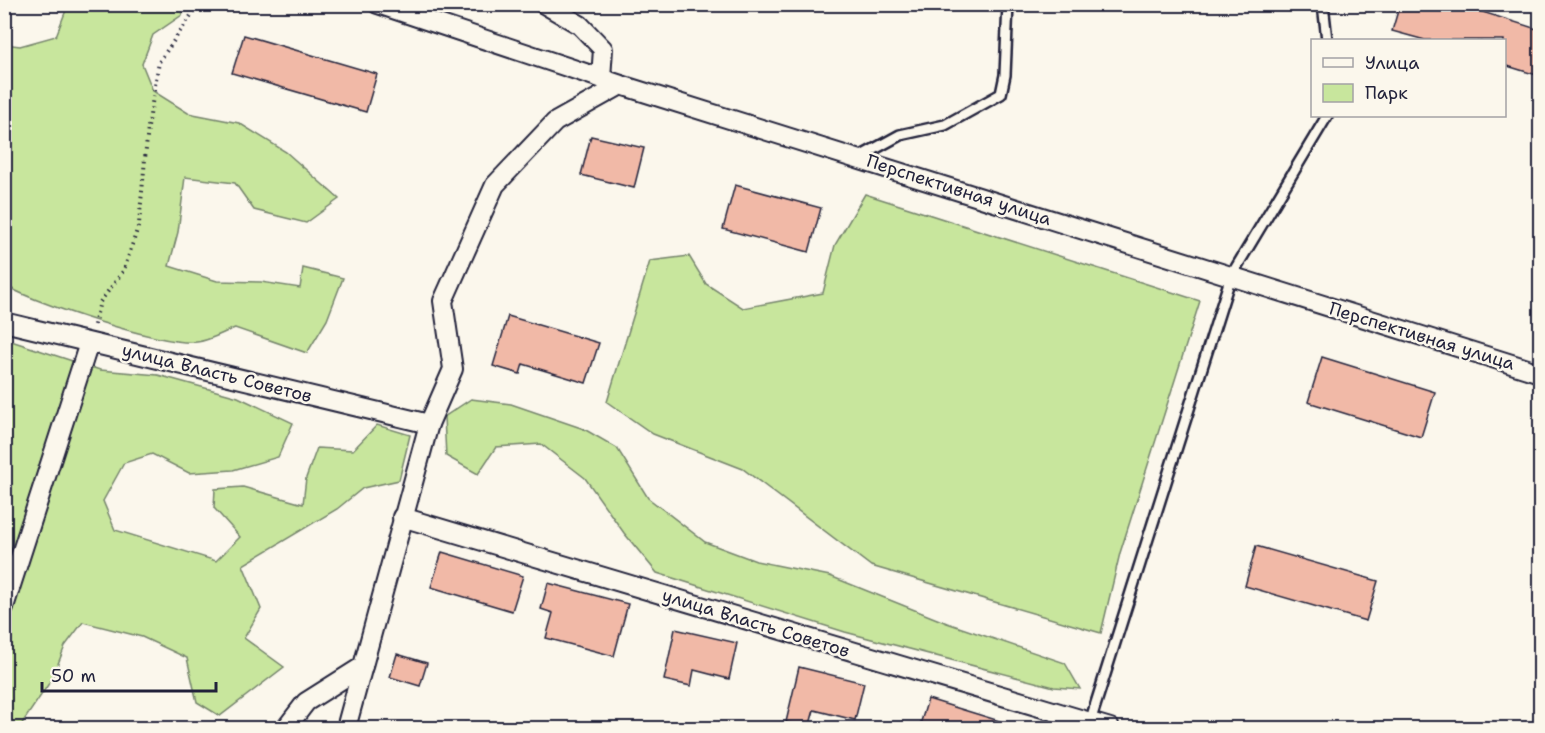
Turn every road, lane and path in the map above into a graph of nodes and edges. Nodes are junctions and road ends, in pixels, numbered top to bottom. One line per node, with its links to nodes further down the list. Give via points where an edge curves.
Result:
1 (199, 4): 13 (path, via 159,62 139,224 124,270 100,302)
2 (378, 4): 7 (street, Перспективная улица)
3 (544, 4): 7 (street, via 580,25 603,49)
4 (1008, 4): 10 (lane, via 1001,94 945,125 900,135)
5 (1323, 4): 6 (lane)
6 (1327, 39)
7 (602, 78): 8 (street, Перспективная улица)
8 (621, 85): 10 (street, Перспективная улица); 15 (street, via 555,122 495,185 443,301 453,369)
9 (1325, 117): 11 (lane)
10 (858, 158): 11 (street, Перспективная улица)
11 (1231, 276): 14 (street, Перспективная улица); 19 (lane)
12 (4, 322): 13 (street, улица Власть Советов)
13 (89, 343): 15 (street, улица Власть Советов); 17 (street)
14 (1540, 374)
15 (429, 424): 16 (street)
16 (402, 517): 18 (street); 19 (street, улица Власть Советов)
17 (4, 607)
18 (363, 666): 20 (street, via 306,702); 21 (street)
19 (1090, 722): 22 (street, улица Власть Советов)
20 (286, 729)
21 (346, 729)
22 (1110, 729)

